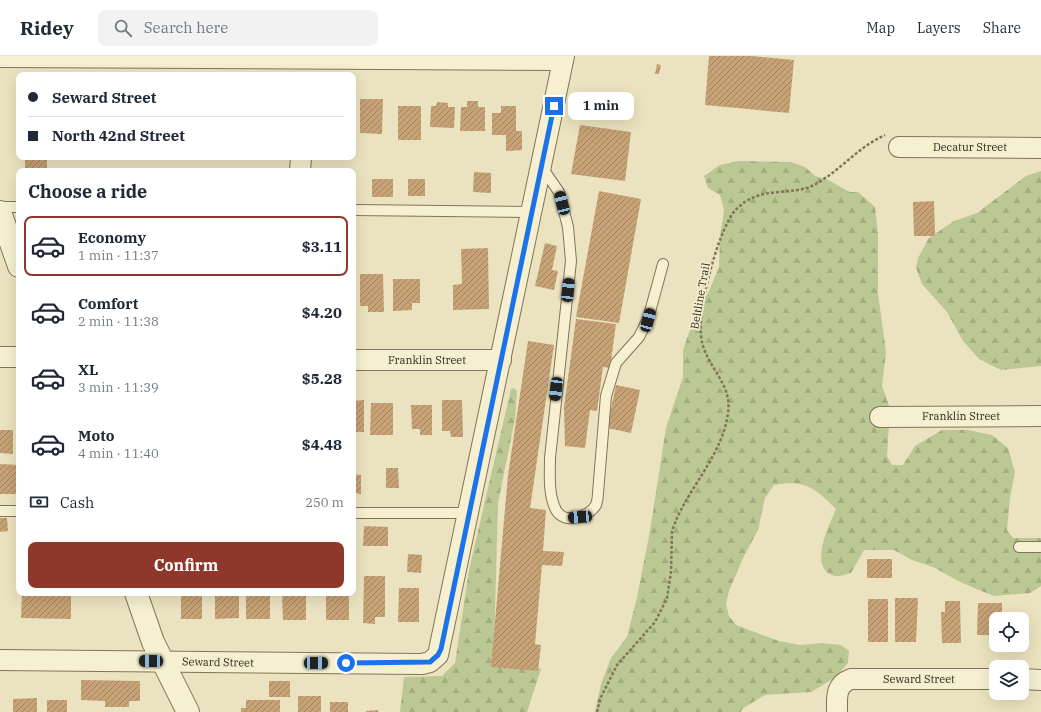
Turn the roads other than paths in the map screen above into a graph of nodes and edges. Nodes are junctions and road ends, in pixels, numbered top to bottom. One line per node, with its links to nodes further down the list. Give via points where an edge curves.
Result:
1 (0, 57): 3 (street)
2 (563, 58): 3 (street); 6 (street)
3 (301, 63)
4 (892, 141): 5 (street, Decatur Street)
5 (1041, 148)
6 (541, 166): 11 (street); 13 (lane, via 560,192 568,227 571,261 550,458 553,502 557,512 566,518 580,517 596,505 606,396 616,363 639,337 648,320)
7 (0, 207): 8 (lane)
8 (16, 207)
9 (356, 210): 11 (lane)
10 (0, 212): 12 (street)
11 (531, 212): 17 (street)
12 (16, 257)
13 (663, 264)
14 (0, 357): 15 (street)
15 (16, 357)
16 (356, 360): 17 (street, Franklin Street)
17 (501, 360): 23 (street)
18 (1041, 416): 19 (street, Franklin Street)
19 (880, 417)
20 (0, 511): 21 (lane)
21 (16, 511)
22 (356, 513): 23 (lane)
23 (469, 513): 28 (street, Seward Street, via 441,649 430,662 422,664)
24 (1019, 547): 25 (lane)
25 (1041, 547)
26 (137, 596): 28 (street)
27 (0, 660): 28 (street, Seward Street)
28 (162, 661): 32 (street)
29 (989, 679): 33 (street, Seward Street, via 851,678 843,682 837,693)
30 (1029, 680): 31 (street)
31 (1041, 680)
32 (188, 712)
33 (837, 712)

